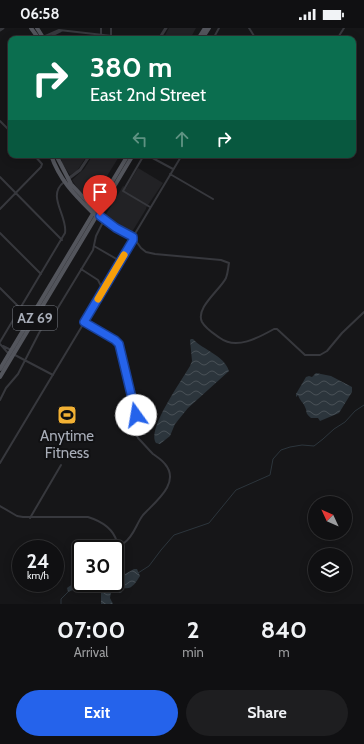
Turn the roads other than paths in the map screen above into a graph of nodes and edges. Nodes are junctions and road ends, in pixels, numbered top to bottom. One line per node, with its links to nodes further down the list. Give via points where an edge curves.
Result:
1 (3, 28): 5 (street)
2 (101, 28): 6 (street)
3 (112, 28): 7 (street)
4 (249, 28): 8 (street)
5 (0, 30)
6 (100, 34): 7 (street); 9 (street, via 59,30)
7 (111, 35): 10 (street)
8 (254, 35)
9 (47, 36)
10 (118, 36)
11 (0, 120): 12 (street)
12 (8, 129)
13 (37, 158): 26 (street, via 42,164 41,167)
14 (52, 158): 25 (main road)
15 (57, 158): 25 (main road)
16 (88, 158): 25 (street, via 80,170)
17 (126, 158): 30 (main road, AZ 69)
18 (132, 158): 30 (main road, AZ 69)
19 (143, 158): 28 (street, via 123,191)
20 (151, 158): 22 (street)
21 (180, 158): 22 (street)
22 (173, 169): 23 (street)
23 (170, 174): 27 (street); 28 (street)
24 (0, 177): 26 (street)
25 (66, 181): 30 (main road); 30 (main road, via 70,190); 35 (street, via 58,188 56,197 66,228)
26 (16, 193): 29 (street); 35 (street)
27 (213, 199)
28 (150, 207): 34 (street)
29 (0, 209)
30 (95, 213): 31 (street); 32 (street); 47 (main road, AZ 69); 48 (main road, AZ 69)
31 (103, 222): 32 (street); 36 (street)
32 (116, 228): 34 (street)
33 (0, 233): 39 (street)
34 (133, 237): 37 (street); 43 (street, via 141,248 148,252 229,263 225,279 201,309 200,317 207,329 223,341 251,341 277,329 305,355 320,355 327,351)
35 (62, 240): 39 (street)
36 (94, 246): 37 (street); 38 (street)
37 (120, 262): 41 (street)
38 (81, 269): 41 (street, via 98,280); 49 (street)
39 (41, 274): 42 (street)
40 (0, 288): 42 (street)
41 (104, 288): 44 (street)
42 (20, 308): 45 (street)
43 (364, 312)
44 (84, 322): 51 (street); 59 (street, via 119,344 136,415 138,438 165,463 171,478 160,498 141,517 129,540)
45 (0, 343): 46 (street, AZ 69)
46 (3, 346): 48 (street, AZ 69); 48 (street)
47 (18, 347): 48 (main road, AZ 69); 49 (street, via 17,352)
48 (11, 353): 49 (street); 50 (main road, AZ 69); 52 (main road, AZ 69)
49 (25, 359): 51 (street); 53 (street)
50 (0, 369)
51 (53, 375): 54 (street)
52 (0, 376)
53 (0, 400)
54 (0, 463)
55 (61, 466): 57 (street)
56 (0, 506): 57 (street, via 17,516)
57 (30, 518): 58 (street, via 96,519 113,532)
58 (116, 540)
59 (124, 543)

